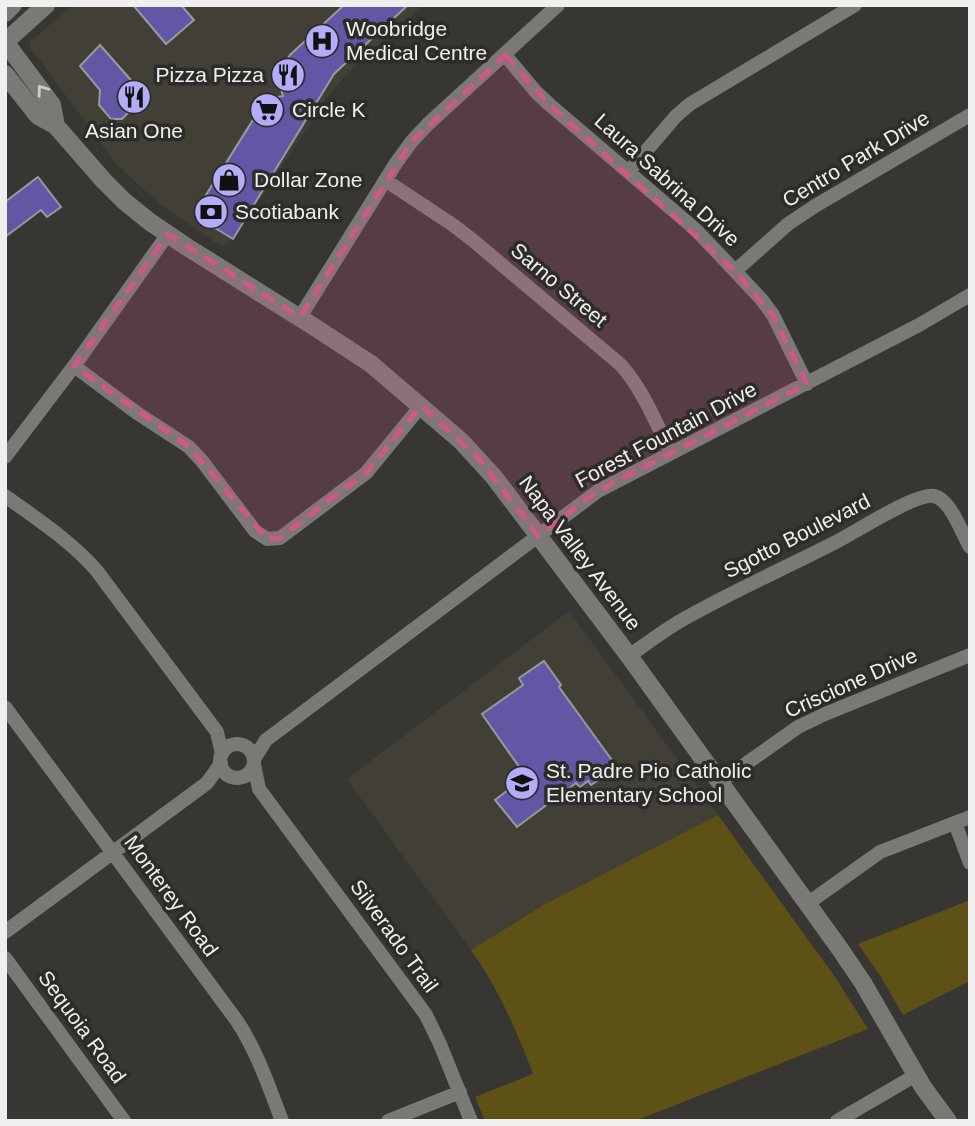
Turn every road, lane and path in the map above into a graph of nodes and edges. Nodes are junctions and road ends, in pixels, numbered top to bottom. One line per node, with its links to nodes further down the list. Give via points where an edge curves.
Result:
1 (13, 5): 5 (street)
2 (46, 5): 6 (street)
3 (558, 5): 7 (street)
4 (855, 5): 11 (street, via 690,104)
5 (5, 13)
6 (5, 42): 10 (street, Napa Valley Avenue, one-way to 6, via 52,104)
7 (505, 55): 11 (street, Laura Sabrina Drive, via 550,106); 12 (street, via 420,132)
8 (5, 74): 10 (street, Napa Valley Avenue, via 38,116)
9 (970, 115): 14 (street, Centro Park Drive, via 815,206)
10 (56, 126): 13 (street, Napa Valley Avenue, via 124,201)
11 (629, 171): 14 (street, Laura Sabrina Drive)
12 (385, 180): 16 (street); 20 (street, Sarno Street, via 475,242 621,365 640,390)
13 (168, 234): 16 (street, Napa Valley Avenue); 17 (street)
14 (735, 271): 18 (street, Laura Sabrina Drive, via 773,315)
15 (970, 295): 18 (street, Forest Fountain Drive)
16 (300, 317): 19 (street, Napa Valley Avenue, via 353,351)
17 (74, 366): 19 (street, via 189,447 255,531 267,539 280,538 366,473); 21 (street)
18 (807, 384): 20 (street, Forest Fountain Drive)
19 (421, 406): 23 (street, Napa Valley Avenue, via 479,459)
20 (671, 453): 23 (street, Forest Fountain Drive, via 598,491)
21 (5, 457)
22 (5, 496): 28 (street, via 87,559)
23 (538, 536): 26 (street, Napa Valley Avenue); 29 (street, Forest Fountain Drive)
24 (970, 547): 26 (street, Sgotto Boulevard, via 946,502 927,496 681,620)
25 (970, 655): 34 (street, Criscione Drive, via 807,722)
26 (629, 656): 34 (street, Napa Valley Avenue)
27 (5, 707): 39 (street, Monterey Road)
28 (217, 732): 30 (street); 31 (street)
29 (266, 740): 30 (street, Forest Fountain Drive); 32 (street, Forest Fountain Drive)
30 (240, 744): 31 (street, via 229,746); 32 (street, via 251,750)
31 (221, 759): 33 (street, via 224,771); 35 (street)
32 (254, 762): 33 (street, via 248,774); 36 (street, Silverado Trail)
33 (235, 777): 35 (street); 36 (street, Silverado Trail)
34 (720, 782): 41 (street, Napa Valley Avenue)
35 (207, 783): 39 (street)
36 (259, 789): 45 (street, Silverado Trail, via 426,1015)
37 (970, 817): 38 (street)
38 (955, 823): 40 (street); 41 (street, via 880,852)
39 (113, 853): 42 (street); 47 (street, Monterey Road, via 246,1034)
40 (970, 863)
41 (807, 904): 44 (street, Napa Valley Avenue, via 863,983)
42 (5, 932)
43 (5, 958): 46 (street, Sequoia Road)
44 (916, 1075): 50 (street); 51 (street, Napa Valley Avenue)
45 (460, 1093): 48 (street); 49 (street, Silverado Trail)
46 (124, 1121)
47 (282, 1121)
48 (388, 1121)
49 (471, 1121)
50 (837, 1121)
51 (948, 1121)

